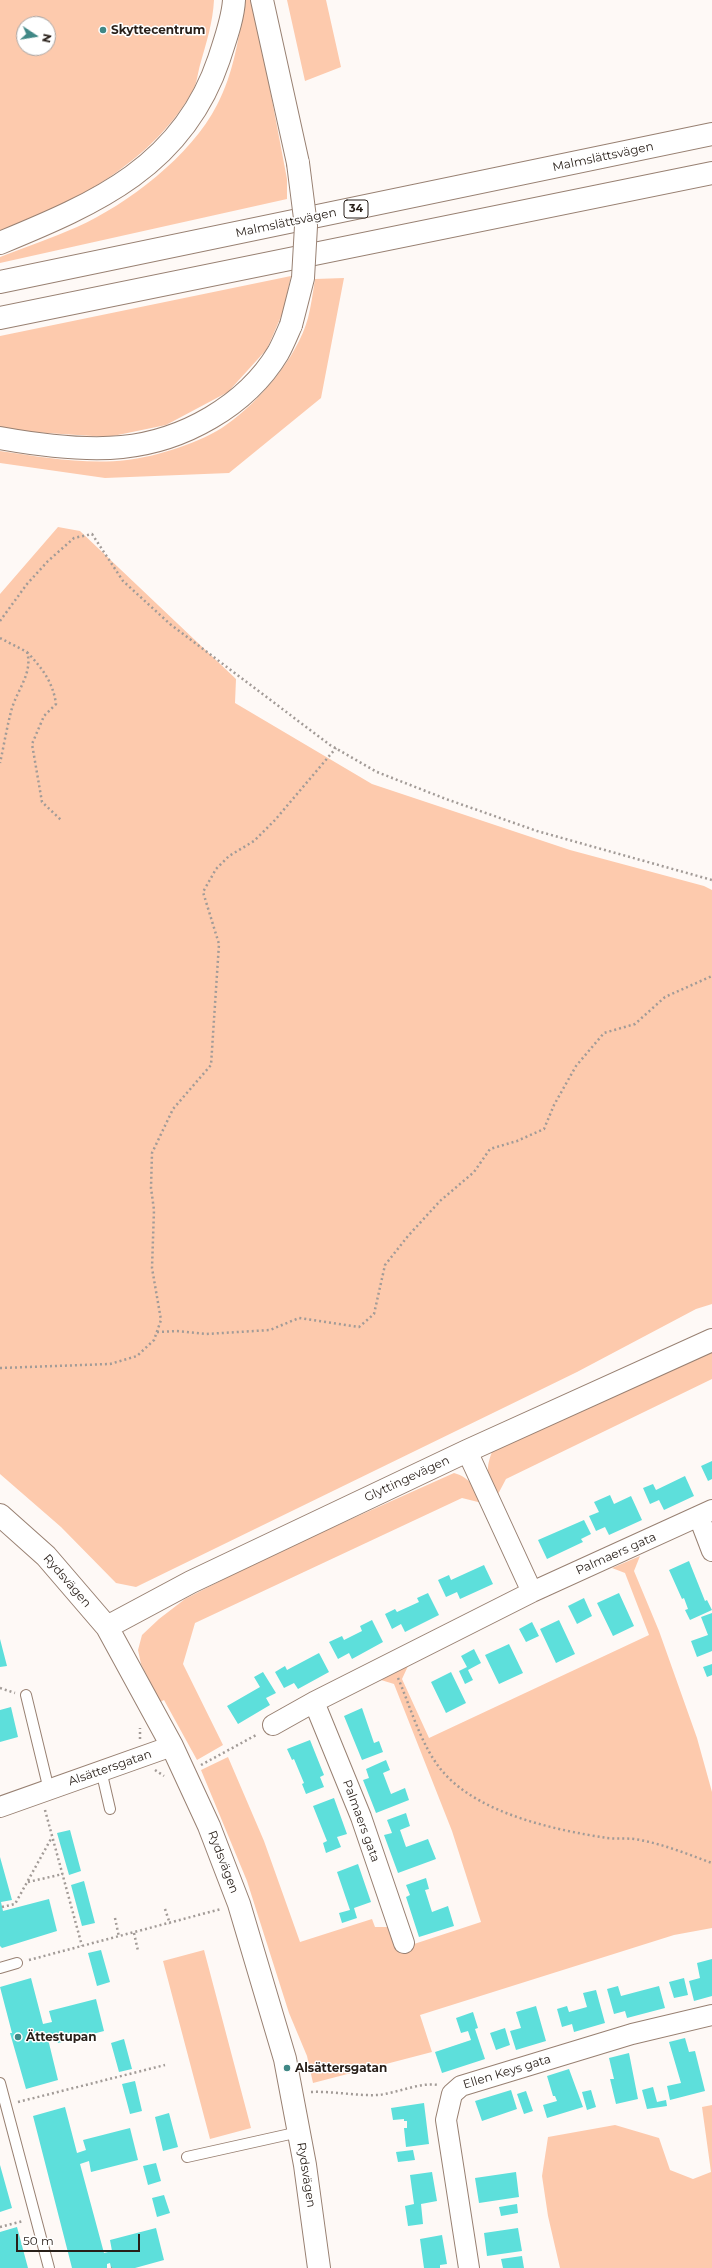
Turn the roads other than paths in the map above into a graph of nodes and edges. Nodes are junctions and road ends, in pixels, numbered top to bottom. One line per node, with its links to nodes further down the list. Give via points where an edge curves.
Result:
1 (234, 0): 5 (main road, via 225,41 212,77 197,108 175,139 145,168 110,192 66,216)
2 (262, 0): 8 (main road, bridge, via 298,163 306,226 303,278 291,325 278,352 260,376 238,398 209,420 165,438 122,447 71,447)
3 (712, 134): 6 (main road, Malmslättsvägen / 34)
4 (712, 173): 7 (main road)
5 (0, 243)
6 (0, 282)
7 (0, 318)
8 (0, 438)
9 (712, 1340): 10 (main road, Glyttingevägen)
10 (467, 1451): 14 (street); 15 (main road, Glyttingevägen, via 190,1582)
11 (706, 1514): 13 (street, Palmaers gata); 14 (street, Palmaers gata)
12 (0, 1515): 15 (main road, Rydsvägen, via 46,1556)
13 (712, 1551)
14 (532, 1592): 17 (street, Palmaers gata)
15 (107, 1627): 19 (main road, Rydsvägen)
16 (26, 1695): 21 (lane)
17 (314, 1702): 18 (street, Palmaers gata); 24 (street, Palmaers gata, via 361,1817)
18 (273, 1725)
19 (172, 1746): 20 (street, Alsättersgatan); 29 (main road, Rydsvägen, via 209,1826 239,1904 285,2059)
20 (101, 1770): 21 (street, Alsättersgatan); 23 (lane)
21 (45, 1791): 22 (street, Alsättersgatan)
22 (0, 1807)
23 (110, 1809)
24 (404, 1943)
25 (17, 1964): 26 (lane)
26 (0, 1968)
27 (712, 2015): 33 (street, Ellen Keys gata, via 632,2034 468,2083 452,2094 446,2120)
28 (0, 2083): 31 (lane)
29 (299, 2132): 30 (lane); 32 (main road, Rydsvägen)
30 (187, 2157)
31 (49, 2268)
32 (320, 2268)
33 (469, 2268)

